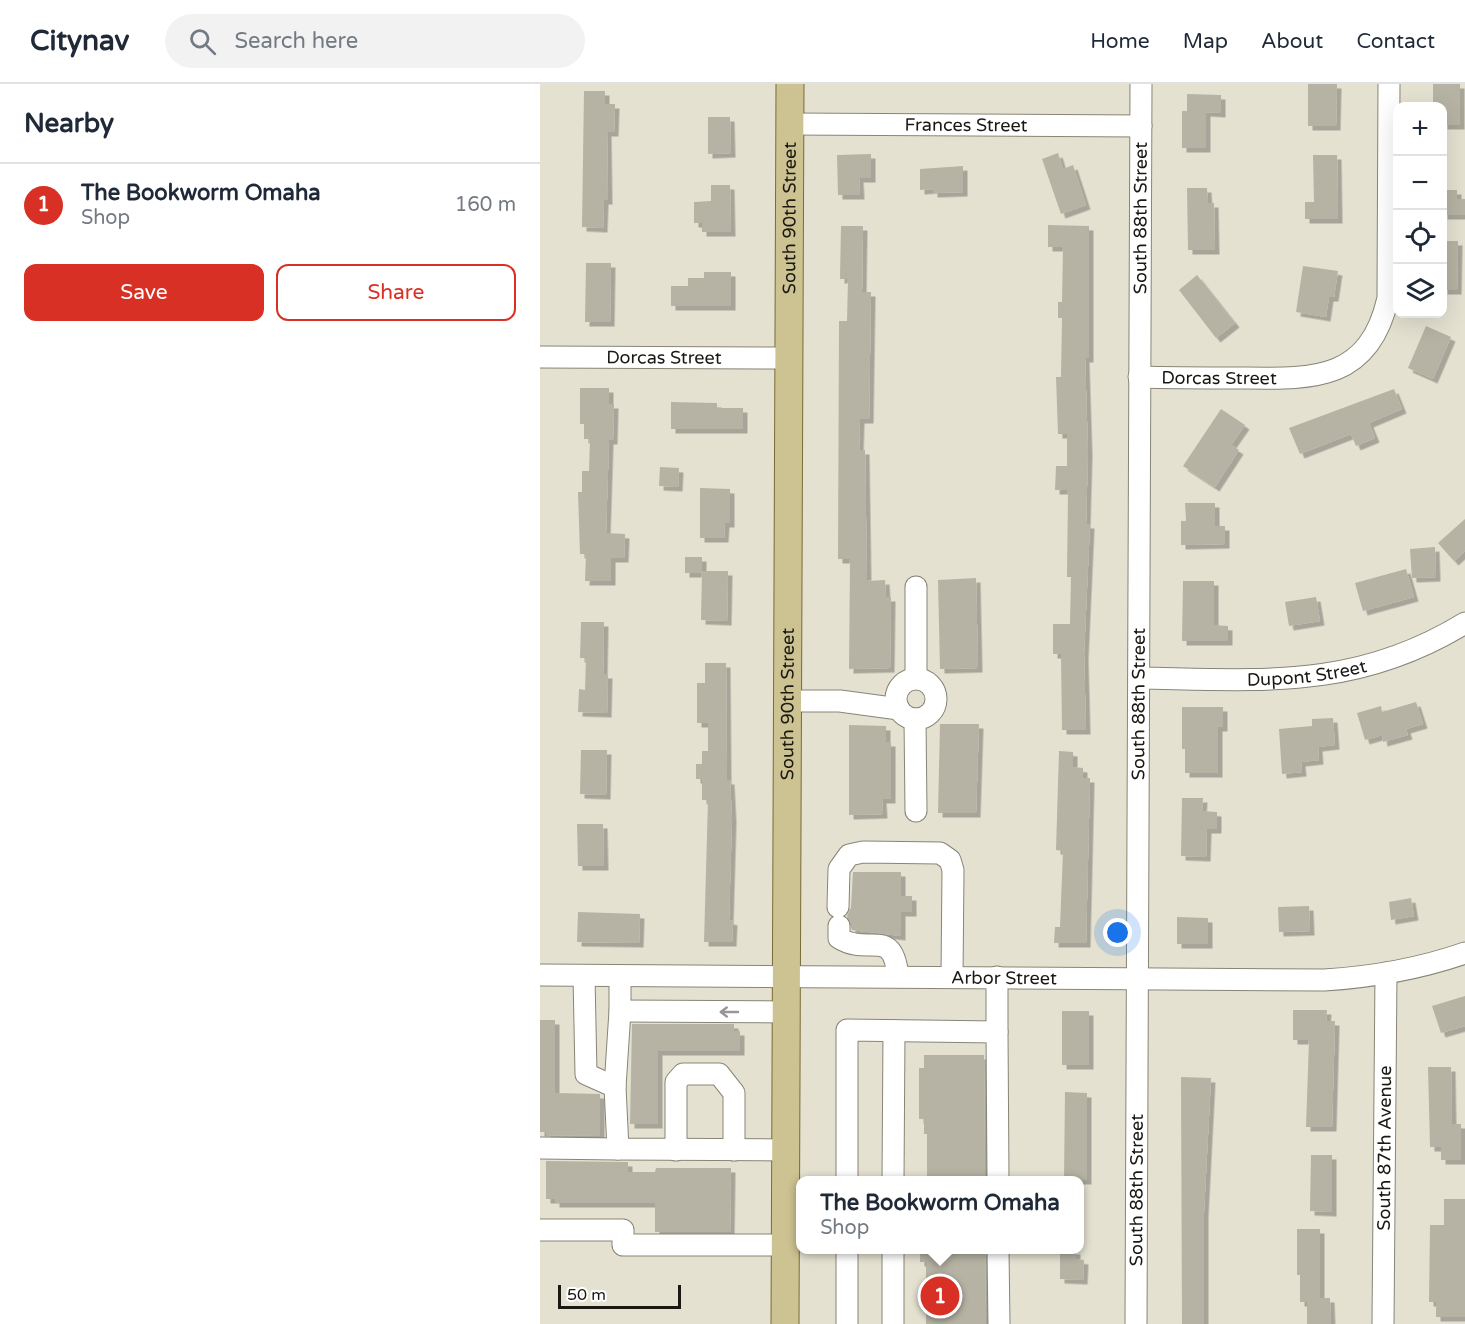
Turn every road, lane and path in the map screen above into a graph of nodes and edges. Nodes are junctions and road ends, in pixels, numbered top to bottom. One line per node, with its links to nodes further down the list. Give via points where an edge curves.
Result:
1 (790, 84): 4 (main road, South 90th Street)
2 (1141, 84): 5 (street, South 88th Street)
3 (1389, 84): 8 (street, Dorcas Street, via 1388,298 1370,341 1347,363 1326,374 1297,379)
4 (790, 124): 5 (street, Frances Street); 7 (main road, South 90th Street)
5 (1141, 126): 8 (street, South 88th Street)
6 (540, 357): 7 (street, Dorcas Street)
7 (789, 358): 13 (main road, South 90th Street)
8 (1139, 377): 12 (street, South 88th Street)
9 (916, 587): 11 (street)
10 (1465, 623): 12 (street, Dupont Street, via 1419,649 1350,671 1254,680)
11 (916, 678): 14 (street, via 905,681); 14 (street, via 930,684 937,699 930,713)
12 (1138, 678): 24 (street, South 88th Street)
13 (788, 701): 14 (street, via 840,701 861,694 879,694); 25 (main road, South 90th Street)
14 (904, 706): 15 (street)
15 (916, 811)
16 (1465, 953): 17 (street, Arbor Street)
17 (1386, 973): 24 (street, Arbor Street, via 1324,980); 49 (street, South 87th Avenue)
18 (540, 975): 19 (street, Arbor Street)
19 (584, 976): 20 (street, Arbor Street); 30 (street, via 586,1074)
20 (620, 976): 25 (street, Arbor Street); 26 (street)
21 (898, 977): 22 (street, Arbor Street); 22 (street, via 890,948 849,944 839,938 839,869 849,855 940,853 950,860); 25 (street, Arbor Street)
22 (952, 977): 23 (street, Arbor Street)
23 (997, 977): 24 (street, Arbor Street); 29 (street)
24 (1137, 977): 48 (street, South 88th Street)
25 (788, 978): 27 (main road, South 90th Street)
26 (620, 1011): 27 (street, one-way to 26); 30 (street)
27 (788, 1012): 35 (main road, South 90th Street)
28 (894, 1031): 29 (street); 36 (street, via 847,1030); 37 (street)
29 (997, 1032): 38 (street)
30 (615, 1087): 32 (street)
31 (540, 1148): 32 (street)
32 (618, 1149): 33 (street)
33 (676, 1150): 34 (street); 34 (street, via 676,1082 683,1074 719,1074 734,1093)
34 (734, 1150): 35 (street)
35 (787, 1150): 40 (main road, South 90th Street)
36 (847, 1176)
37 (893, 1176)
38 (998, 1176)
39 (540, 1230): 40 (street, via 623,1230 623,1245)
40 (791, 1237): 44 (main road, South 90th Street)
41 (847, 1254): 45 (street)
42 (893, 1254): 46 (street)
43 (998, 1254): 47 (street)
44 (785, 1324)
45 (847, 1324)
46 (893, 1324)
47 (999, 1324)
48 (1136, 1324)
49 (1383, 1324)

